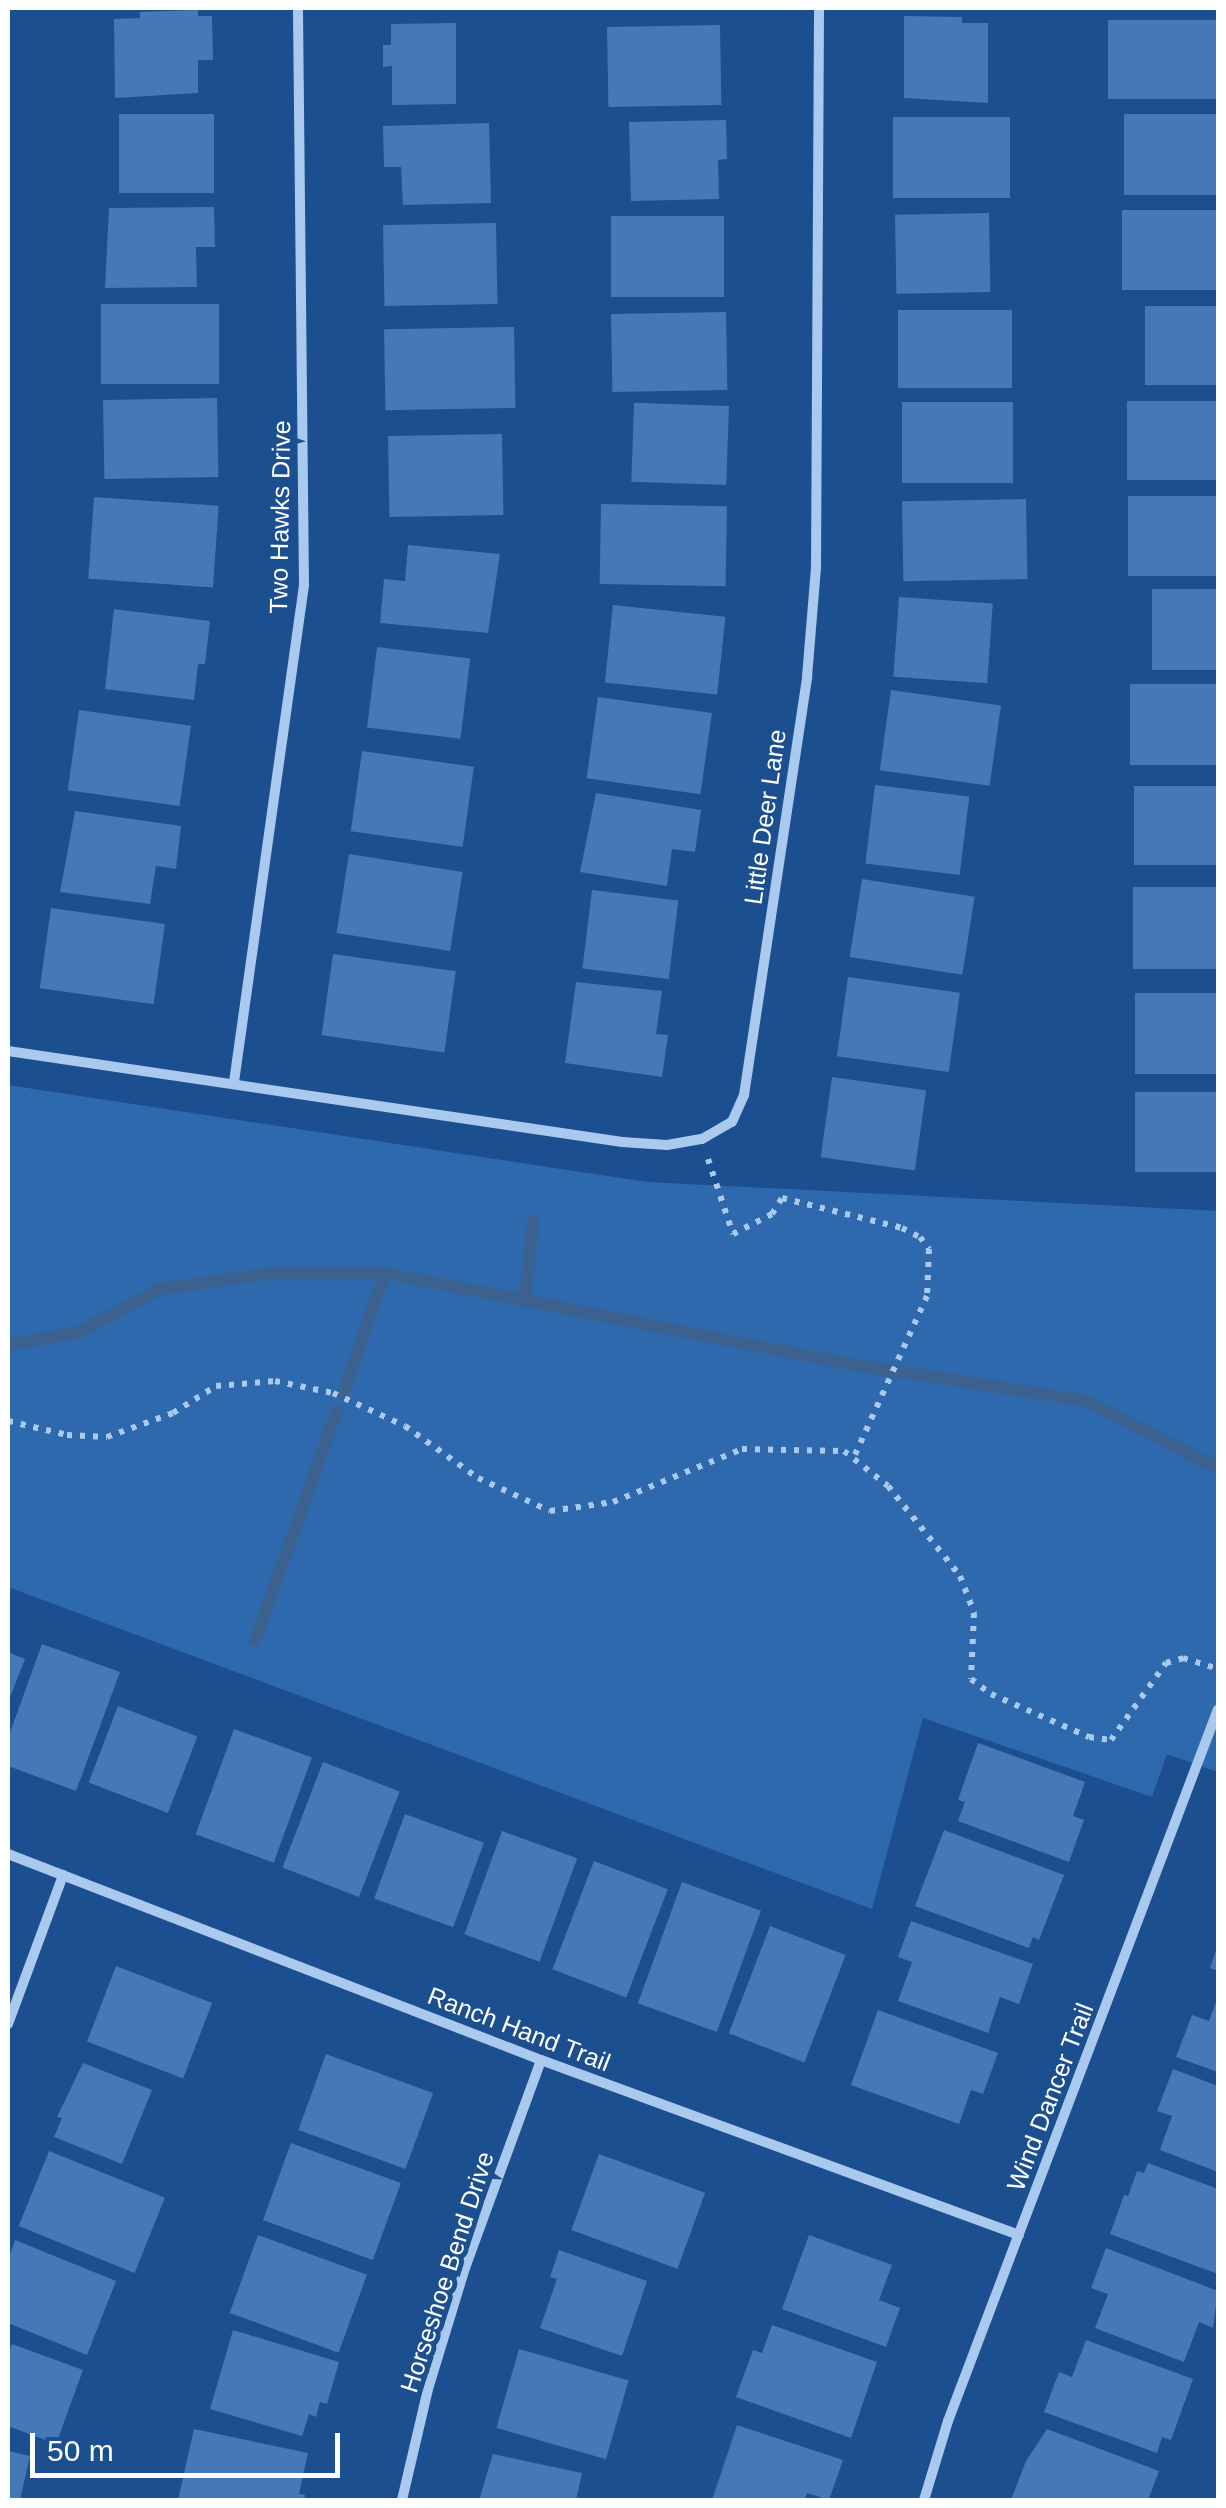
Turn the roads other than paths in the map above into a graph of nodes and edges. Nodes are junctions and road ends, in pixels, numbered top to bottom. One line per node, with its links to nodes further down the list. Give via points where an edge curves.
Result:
1 (298, 8): 4 (street, Two Hawks Drive, via 304,585)
2 (820, 8): 4 (street, Little Deer Lane, via 816,568 744,1095 732,1122 702,1139 622,1142)
3 (8, 1051): 4 (street)
4 (234, 1082)
5 (1218, 1709): 10 (street, Wind Dancer Trail)
6 (8, 1854): 7 (street, Ranch Hand Trail)
7 (63, 1874): 8 (street); 9 (street, Ranch Hand Trail)
8 (8, 2024)
9 (541, 2060): 10 (street, Ranch Hand Trail); 11 (street, Horseshoe Bend Drive, via 465,2268)
10 (1019, 2235): 12 (street, Wind Dancer Trail)
11 (402, 2500)
12 (924, 2500)

